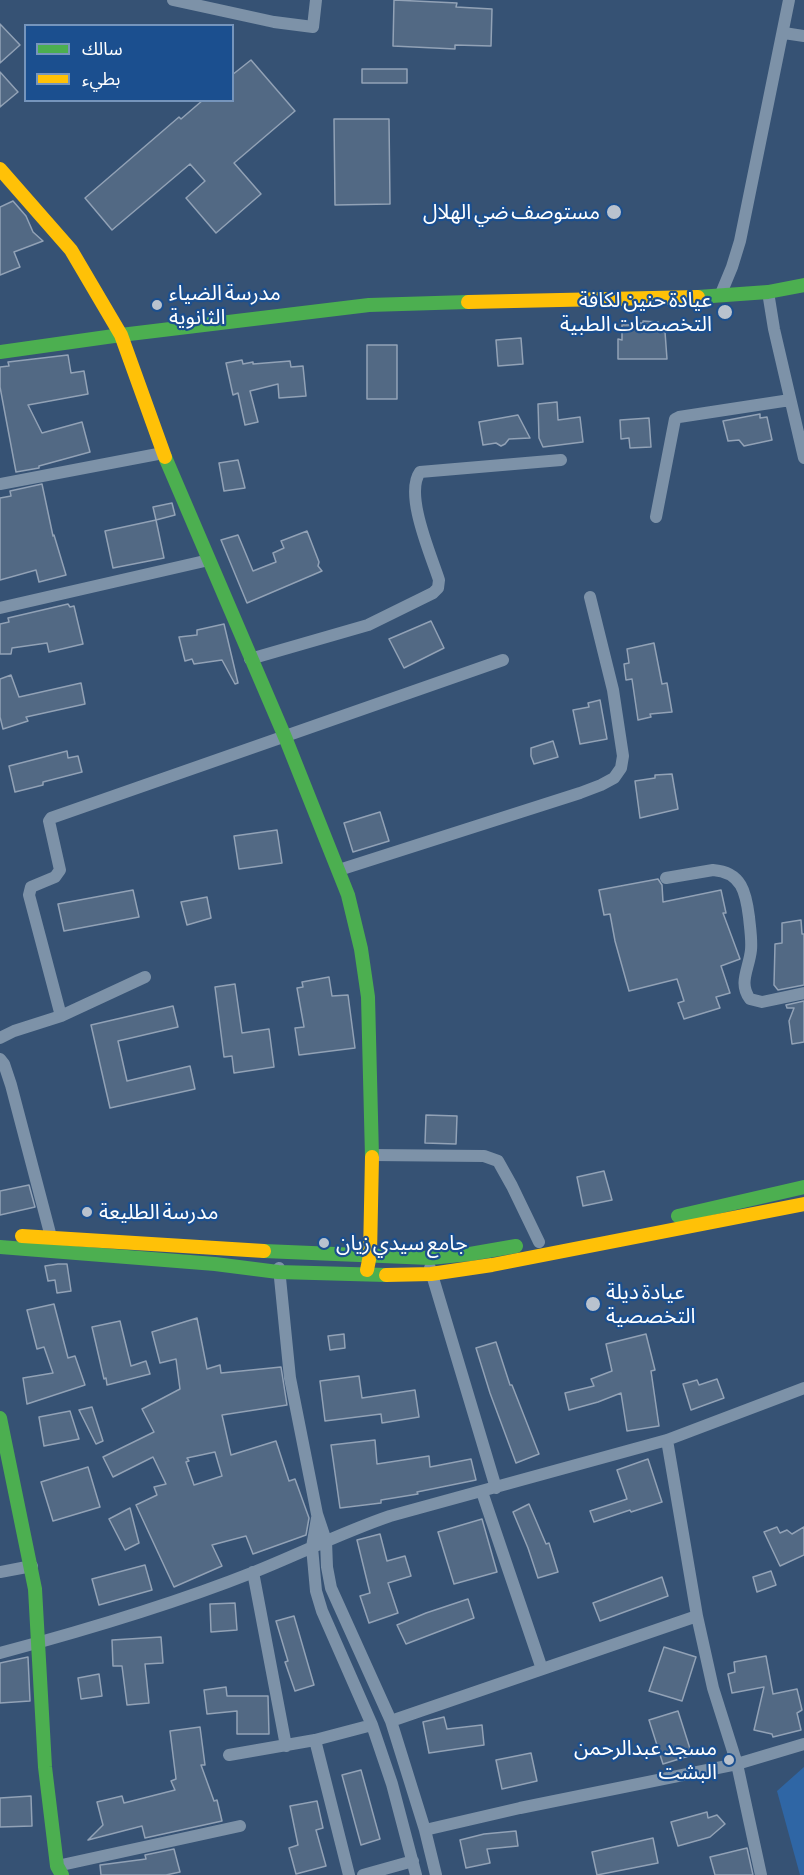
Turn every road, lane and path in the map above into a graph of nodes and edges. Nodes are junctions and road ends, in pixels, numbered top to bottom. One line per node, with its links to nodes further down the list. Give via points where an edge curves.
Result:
1 (173, 0): 2 (street, via 313,27)
2 (316, 0)
3 (789, 0): 4 (street)
4 (784, 33): 5 (street); 9 (street, via 740,240)
5 (804, 36)
6 (0, 169): 10 (street, via 71,250)
7 (804, 285): 8 (street)
8 (768, 292): 9 (street); 12 (street)
9 (720, 296): 10 (street, via 369,305)
10 (121, 335): 11 (street); 13 (street)
11 (0, 352)
12 (790, 400): 14 (street); 17 (street, via 675,419)
13 (163, 453): 16 (street); 18 (street)
14 (804, 458)
15 (561, 460): 21 (street, via 420,472 417,515 439,580 438,588 368,625)
16 (0, 484)
17 (656, 518)
18 (209, 560): 20 (street); 21 (street)
19 (590, 597): 24 (street, via 623,749 621,768 614,778 571,796)
20 (0, 608)
21 (250, 659): 23 (street)
22 (503, 660): 23 (street)
23 (285, 737): 24 (street); 28 (street, via 51,818 60,870 55,877 31,887 29,895)
24 (339, 870): 31 (street, via 361,949 368,997)
25 (666, 878): 27 (street, via 713,870 734,877 746,893 751,933 744,992 750,999 762,1002)
26 (145, 977): 28 (street)
27 (804, 993)
28 (61, 1016): 29 (street)
29 (0, 1038)
30 (0, 1059): 35 (street, via 11,1085)
31 (372, 1155): 36 (street, via 484,1156 498,1161); 39 (street)
32 (804, 1187): 36 (street)
33 (804, 1204): 42 (street)
34 (0, 1234): 35 (street)
35 (51, 1237): 38 (street)
36 (550, 1240): 40 (street)
37 (0, 1247): 41 (street)
38 (282, 1252): 39 (street); 41 (street)
39 (370, 1255): 40 (street); 43 (street)
40 (430, 1258): 42 (street)
41 (278, 1272): 43 (street); 49 (street, via 290,1378)
42 (430, 1274): 43 (street); 47 (street)
43 (366, 1275)
44 (804, 1388): 46 (street)
45 (0, 1422): 52 (street)
46 (667, 1440): 47 (street); 55 (street)
47 (496, 1488): 48 (street)
48 (482, 1492): 50 (street, via 390,1516); 58 (street)
49 (317, 1514): 50 (street); 51 (street)
50 (326, 1541): 51 (street); 59 (street, via 331,1588)
51 (312, 1548): 54 (street); 60 (street, via 322,1611)
52 (32, 1566): 53 (street); 56 (street)
53 (0, 1572)
54 (253, 1572): 56 (street, via 146,1611); 63 (street)
55 (697, 1616): 58 (street); 65 (street, via 713,1688)
56 (39, 1642): 57 (street); 69 (street, via 45,1767)
57 (0, 1653)
58 (542, 1669): 59 (street)
59 (391, 1721): 67 (street)
60 (372, 1725): 61 (street); 68 (street)
61 (315, 1740): 63 (street); 70 (street)
62 (804, 1744): 65 (street)
63 (286, 1746): 64 (street)
64 (229, 1755)
65 (737, 1764): 67 (street); 74 (street)
66 (240, 1826): 69 (street)
67 (425, 1830): 73 (street)
68 (413, 1861): 71 (street); 72 (street)
69 (60, 1870)
70 (349, 1875)
71 (363, 1875)
72 (417, 1875)
73 (436, 1875)
74 (761, 1875)

